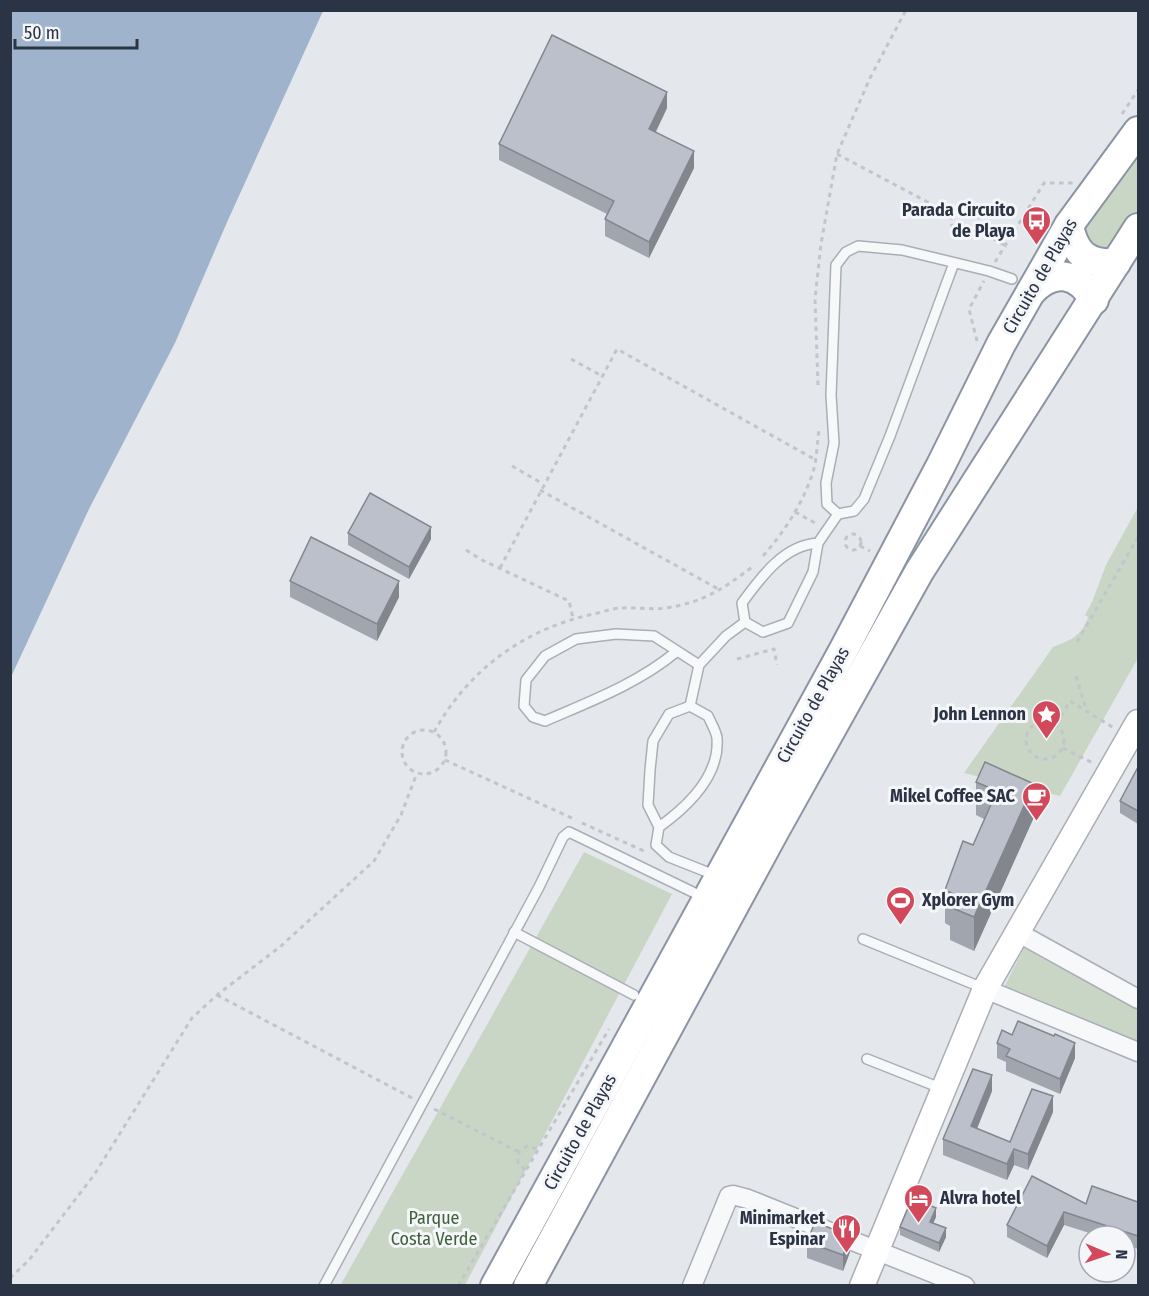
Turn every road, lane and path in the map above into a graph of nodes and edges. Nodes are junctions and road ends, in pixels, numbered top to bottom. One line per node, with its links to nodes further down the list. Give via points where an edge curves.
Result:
1 (906, 10): 4 (path, via 870,78)
2 (1138, 90): 3 (path)
3 (1129, 124): 7 (highway, Circuito de Playas)
4 (837, 154): 6 (path); 19 (path, via 815,299)
5 (1075, 183): 10 (path, via 1044,183)
6 (952, 215): 9 (path, via 951,224 960,234); 9 (path, via 958,208 972,208 978,215)
7 (1069, 225): 12 (highway, via 1071,239 1089,260); 14 (highway, Circuito de Playas)
8 (1138, 228): 12 (highway, Circuito de Playas)
9 (977, 229): 10 (path)
10 (1004, 245): 13 (path)
11 (954, 263): 13 (lane); 25 (lane, via 864,499 854,511); 25 (lane, via 902,250 858,246 846,252 836,265 831,395 834,443 826,483 827,504)
12 (1116, 263): 15 (highway, Circuito de Playas)
13 (989, 272): 14 (lane); 16 (path, via 969,309)
14 (1022, 286): 15 (highway, via 1065,276 1087,288); 52 (highway, Circuito de Playas, via 1001,344 940,465)
15 (1094, 300): 73 (highway, Circuito de Playas, via 919,572)
16 (978, 343)
17 (571, 359): 18 (path)
18 (602, 376): 21 (path, via 617,349); 23 (path)
19 (818, 389)
20 (820, 424): 21 (path)
21 (814, 459): 32 (path, via 802,501 780,537 757,563)
22 (512, 466): 23 (path)
23 (543, 484): 24 (path)
24 (540, 490): 31 (path); 32 (path)
25 (838, 514): 27 (lane)
26 (1138, 537): 35 (path)
27 (818, 543): 34 (lane, via 806,544 781,558 757,583 742,603); 34 (lane, via 813,572 788,623 763,632)
28 (861, 546): 28 (path, via 857,535 846,538 849,550); 30 (path)
29 (466, 550): 31 (path)
30 (870, 551)
31 (500, 568): 33 (path, via 569,601)
32 (720, 591): 33 (path, via 665,608 619,608)
33 (573, 619): 45 (path, via 520,640 477,674 459,693)
34 (745, 622): 38 (lane)
35 (1077, 642)
36 (676, 652): 36 (lane, via 654,636 616,634 576,639 545,656 526,680 525,706 533,717 545,721 616,691); 38 (lane)
37 (737, 659): 39 (path, via 774,649)
38 (699, 665): 41 (lane)
39 (777, 665)
40 (1076, 676): 42 (path)
41 (690, 706): 50 (lane, via 669,714 653,741 648,805); 50 (lane, via 708,716 717,738 713,766 697,794)
42 (1086, 711): 43 (path, via 1070,701); 44 (path)
43 (1056, 724): 46 (path, via 1064,735); 46 (path, via 1044,721 1034,726 1027,736 1028,748 1036,757 1048,759)
44 (1134, 730): 48 (main road)
45 (434, 732): 47 (path, via 444,743); 49 (path, via 415,732 405,742 404,762)
46 (1063, 747): 48 (path)
47 (445, 760): 49 (path, via 434,772); 51 (path)
48 (1110, 772): 54 (main road)
49 (417, 773): 58 (path, via 401,815 374,861 281,946)
50 (659, 827): 52 (lane, via 657,845)
51 (645, 851)
52 (713, 888): 53 (lane, via 569,832); 72 (highway, Circuito de Playas)
53 (514, 932): 57 (lane); 64 (lane)
54 (1017, 932): 56 (main road); 59 (street)
55 (863, 939): 56 (lane)
56 (985, 989): 61 (street); 63 (main road)
57 (634, 994)
58 (217, 995): 64 (path); 69 (path, via 192,1018 94,1175 29,1260)
59 (1138, 999)
60 (613, 1023): 65 (path)
61 (1138, 1052)
62 (867, 1059): 63 (lane)
63 (944, 1089): 68 (main road)
64 (422, 1103): 66 (path); 70 (lane)
65 (538, 1149): 66 (path, via 527,1146); 67 (path)
66 (519, 1152): 67 (path, via 518,1162)
67 (525, 1170): 71 (path)
68 (877, 1250): 74 (street, via 733,1195 729,1196); 75 (main road); 76 (street)
69 (10, 1278)
70 (324, 1286)
71 (458, 1286)
72 (495, 1286)
73 (528, 1286)
74 (692, 1286)
75 (862, 1286)
76 (964, 1286)

